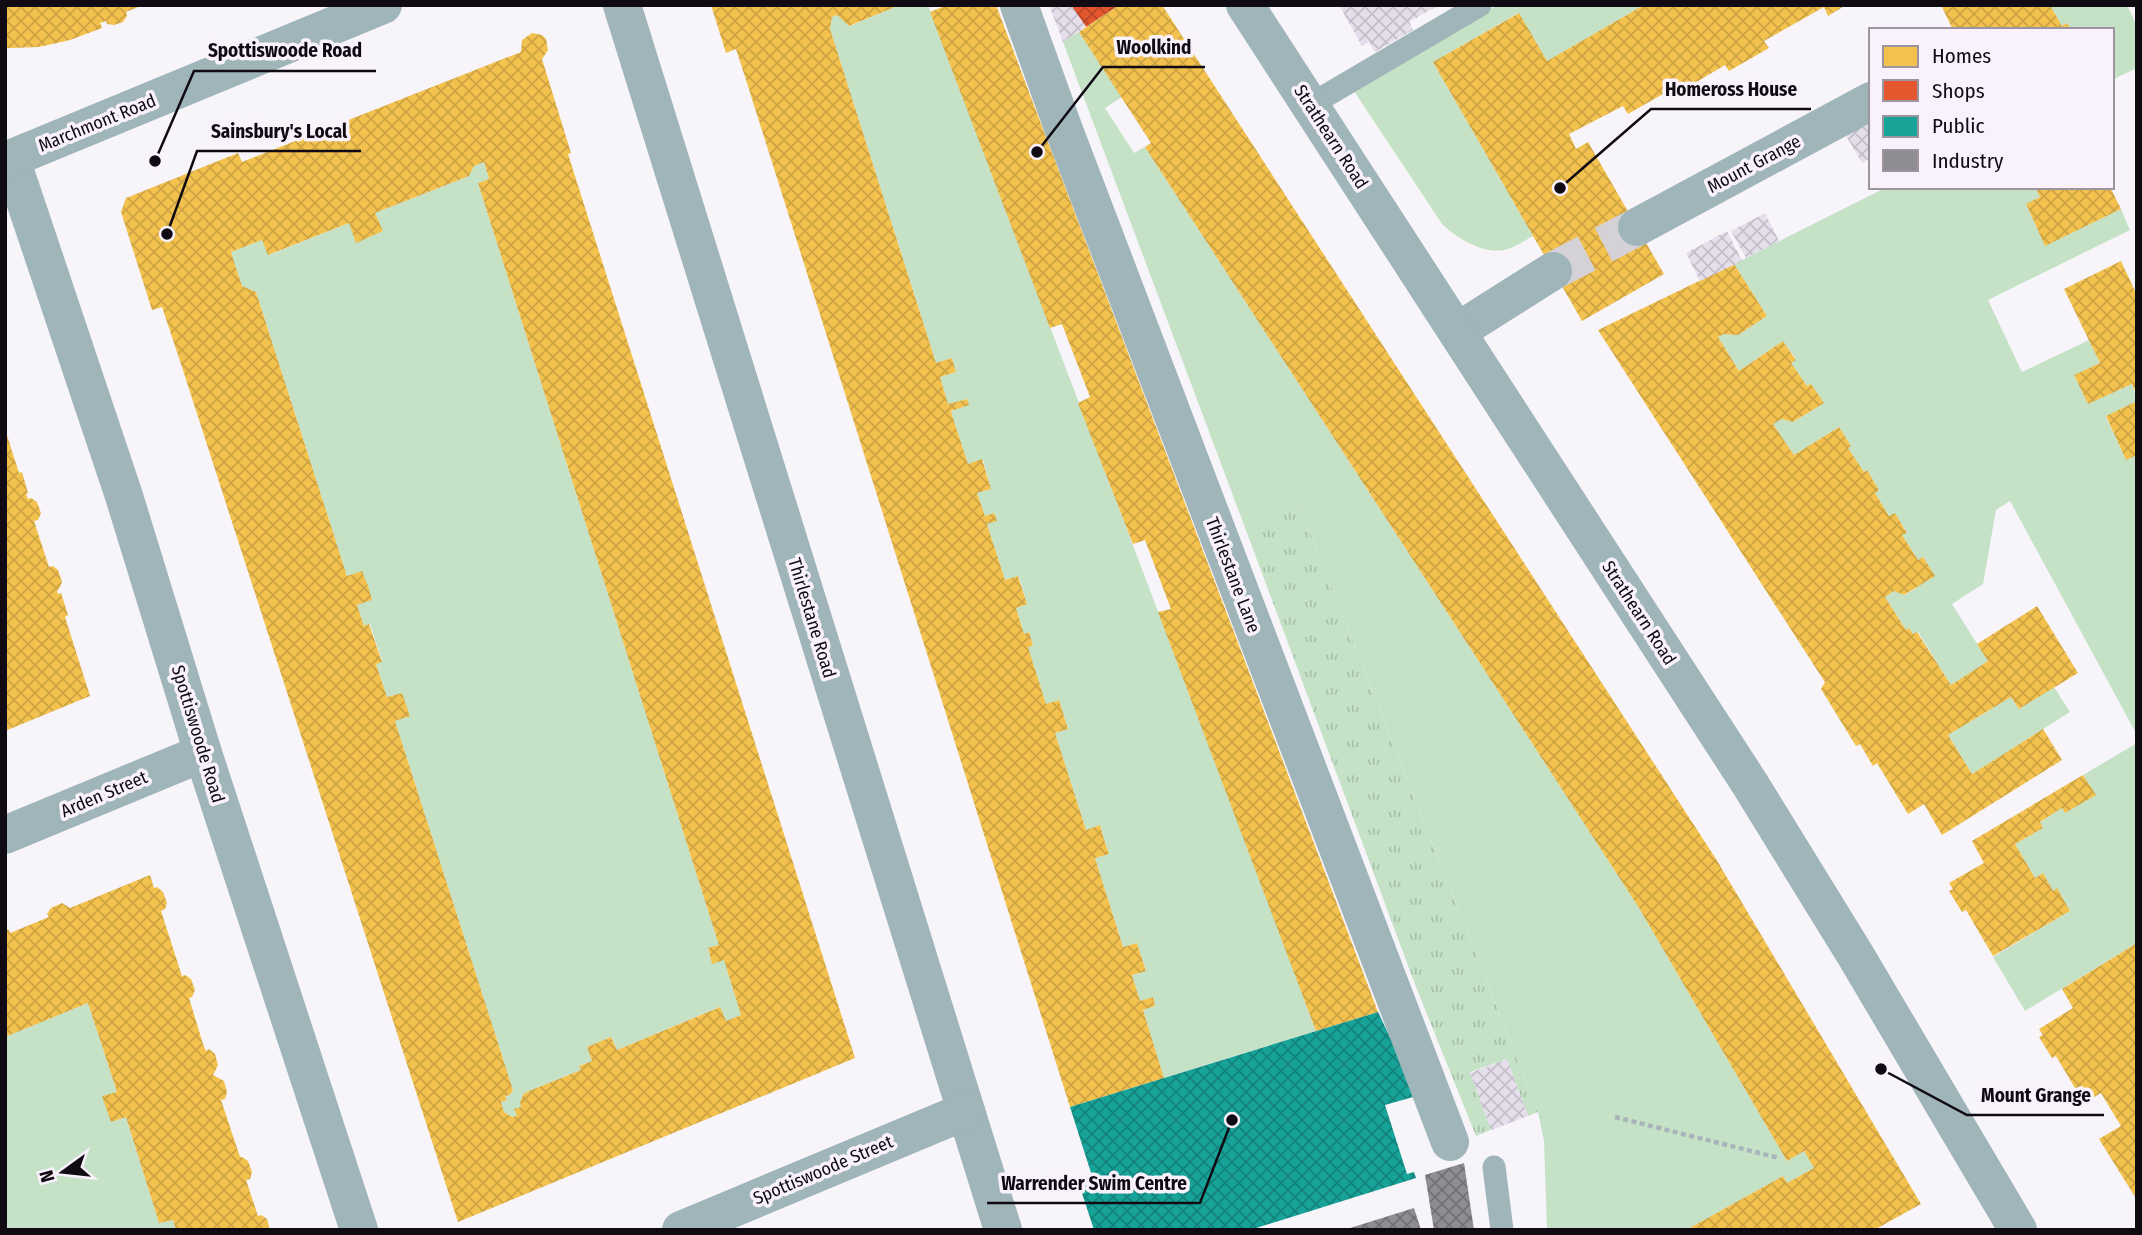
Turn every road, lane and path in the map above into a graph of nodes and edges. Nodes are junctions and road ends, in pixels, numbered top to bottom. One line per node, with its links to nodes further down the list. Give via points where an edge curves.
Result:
1 (383, 5): 8 (street, Marchmont Road)
2 (622, 5): 14 (street, Thirlestane Road)
3 (1019, 5): 16 (street, Thirlestane Lane)
4 (1245, 5): 7 (street, Strathearn Road)
5 (1480, 5): 7 (lane)
6 (1869, 101): 9 (street, Mount Grange)
7 (1310, 105): 11 (street, Strathearn Road)
8 (8, 160): 12 (street, Spottiswoode Road, via 124,496)
9 (1637, 227)
10 (1553, 271): 11 (street)
11 (1458, 331): 19 (street, Strathearn Road, via 1750,784)
12 (203, 753): 13 (street, Arden Street); 20 (street, Spottiswoode Road)
13 (5, 835)
14 (966, 1111): 21 (street, Spottiswoode Street); 22 (street, Thirlestane Road)
15 (1615, 1117): 17 (path)
16 (1450, 1143)
17 (1779, 1158)
18 (1494, 1167): 23 (lane)
19 (2014, 1228)
20 (359, 1230)
21 (681, 1230)
22 (1003, 1230)
23 (1502, 1230)

